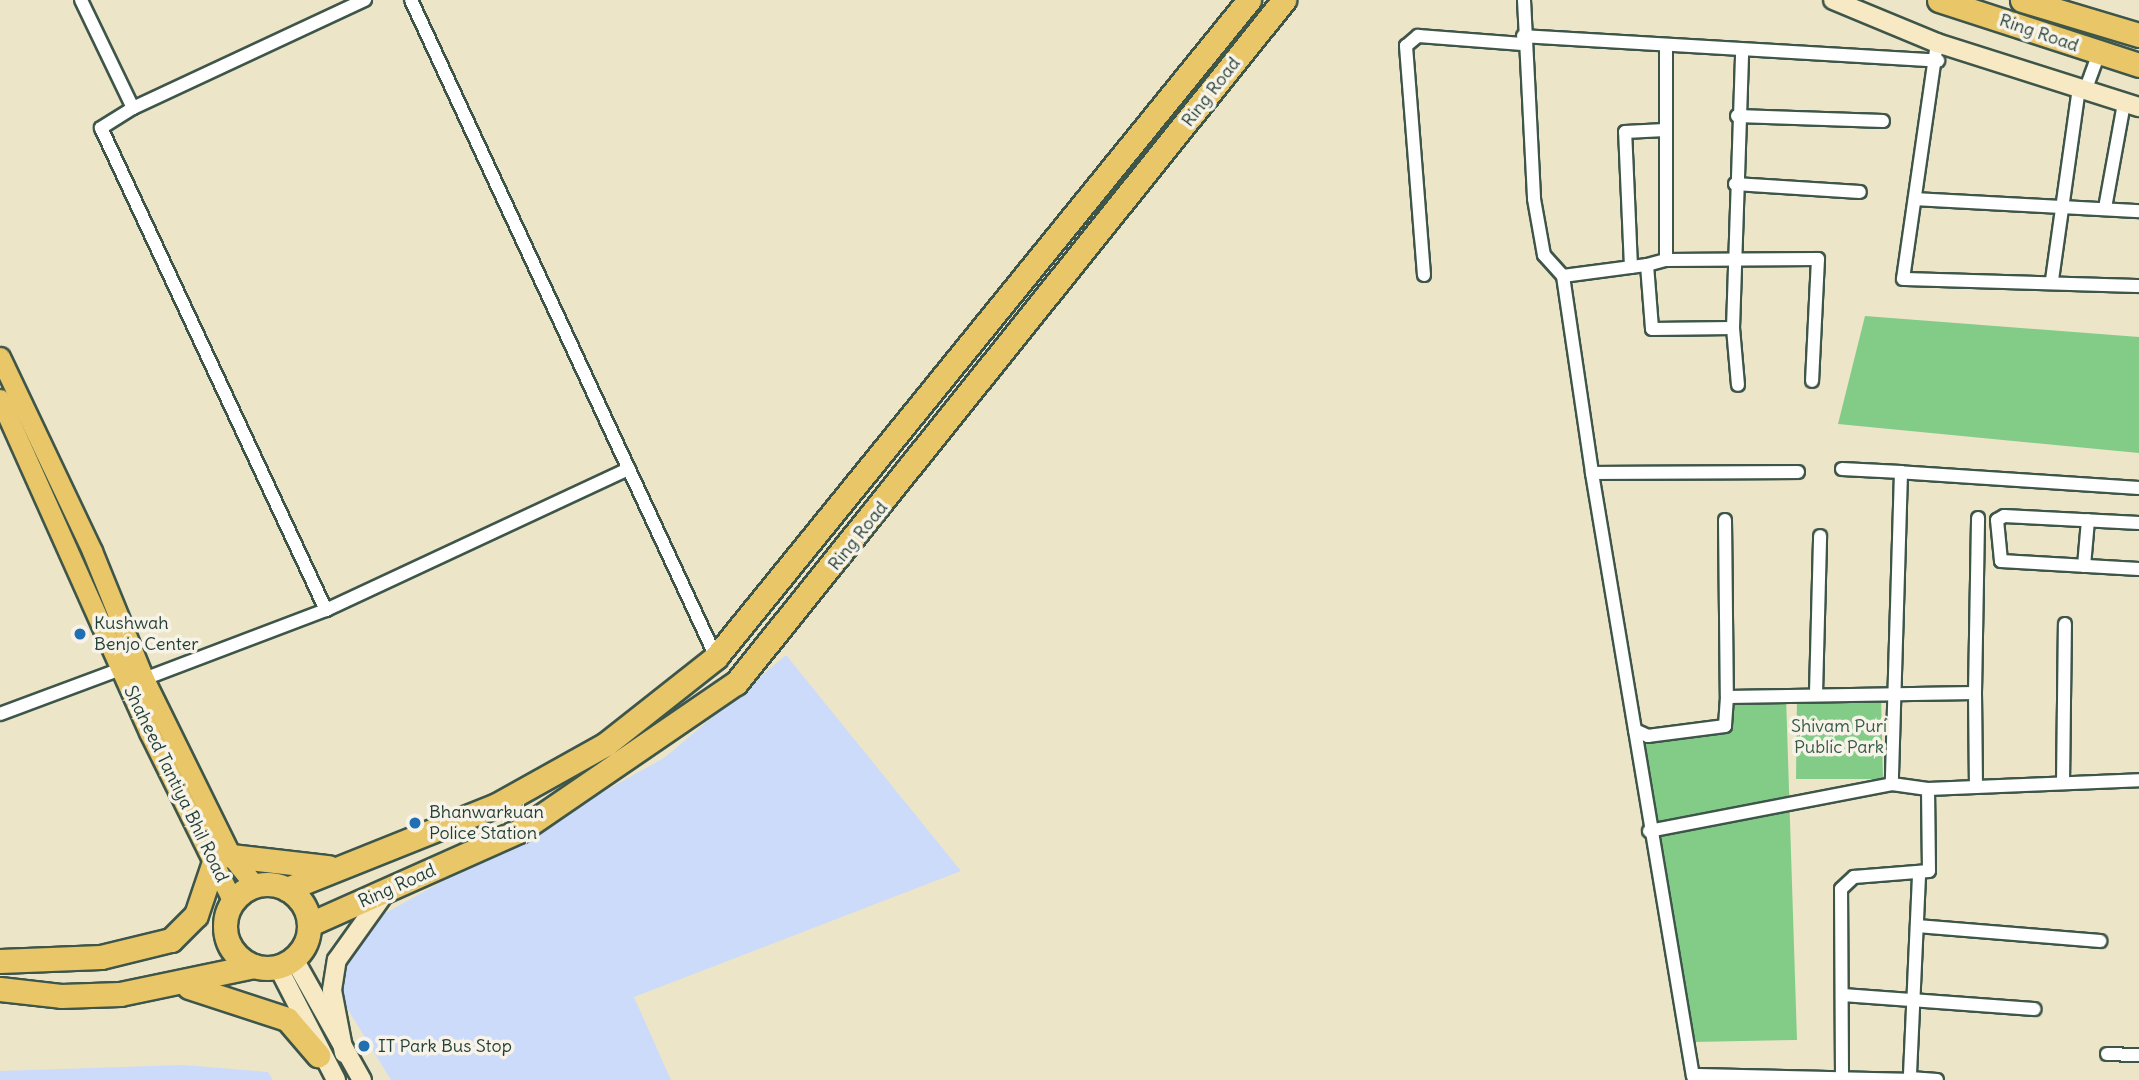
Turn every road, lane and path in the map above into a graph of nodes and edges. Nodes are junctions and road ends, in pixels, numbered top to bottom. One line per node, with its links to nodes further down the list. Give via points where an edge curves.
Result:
1 (81, 0): 19 (street)
2 (365, 0): 19 (street)
3 (411, 0): 42 (street)
4 (1249, 0): 57 (highway, Ring Road)
5 (1283, 0): 77 (highway, Ring Road, via 736,683 521,830)
6 (1524, 0): 11 (street)
7 (1833, 0): 14 (main road)
8 (1939, 0): 15 (highway, Ring Road)
9 (2022, 0): 10 (highway, Ring Road)
10 (2139, 35)
11 (1523, 40): 12 (street); 33 (street, via 1418,36 1406,46); 34 (street, via 1534,200 1544,255)
12 (1666, 47): 13 (street); 22 (street)
13 (1742, 50): 14 (street); 20 (street)
14 (1938, 52): 17 (main road); 25 (street)
15 (2099, 53): 16 (highway, Ring Road); 17 (street)
16 (2139, 65)
17 (2082, 90): 18 (main road); 26 (street)
18 (2131, 105): 27 (street)
19 (133, 108): 55 (street, via 101,128)
20 (1737, 116): 21 (street); 23 (street)
21 (1883, 121)
22 (1665, 130): 30 (street); 32 (street, via 1625,132)
23 (1735, 184): 24 (street); 29 (street)
24 (1860, 192)
25 (1915, 199): 26 (street); 35 (street, via 1903,279)
26 (2061, 206): 27 (street); 35 (street)
27 (2105, 208): 28 (street)
28 (2139, 211)
29 (1734, 259): 30 (street); 37 (street); 39 (street, via 1818,259)
30 (1667, 260): 31 (street)
31 (1647, 265): 32 (street); 37 (street, via 1653,329)
32 (1631, 267): 34 (street)
33 (1424, 275)
34 (1563, 276): 46 (street)
35 (2052, 279): 36 (street)
36 (2139, 286)
37 (1733, 328): 40 (street)
38 (0, 357): 59 (main road, Shaheed Tantiya Bhil Road, via 92,551)
39 (1812, 381)
40 (1738, 385)
41 (0, 399): 58 (main road, Shaheed Tantiya Bhil Road)
42 (629, 469): 55 (street); 57 (street)
43 (1842, 470): 45 (street)
44 (1798, 472): 46 (street)
45 (1901, 472): 47 (street); 60 (street)
46 (1592, 473): 65 (street)
47 (2139, 488)
48 (1978, 518): 62 (street)
49 (1725, 520): 63 (street)
50 (2088, 520): 51 (street); 53 (street); 53 (street, via 1997,520 2001,561)
51 (2139, 523)
52 (1819, 536): 61 (street)
53 (2084, 566): 54 (street)
54 (2139, 569)
55 (326, 610): 59 (street)
56 (2065, 624): 67 (street)
57 (716, 657): 73 (highway, Ring Road, via 595,750 495,806)
58 (121, 669): 64 (street); 72 (main road, Shaheed Tantiya Bhil Road)
59 (144, 679): 72 (main road, Shaheed Tantiya Bhil Road)
60 (1896, 692): 61 (street); 62 (street); 68 (street)
61 (1816, 693): 63 (street)
62 (1975, 693): 69 (street)
63 (1727, 696): 65 (street, via 1725,726 1648,736)
64 (0, 714)
65 (1635, 730): 71 (street)
66 (2139, 780): 67 (street)
67 (2063, 783): 69 (street)
68 (1892, 784): 70 (street); 71 (street)
69 (1976, 787): 70 (street)
70 (1928, 789): 74 (street, via 1928,871)
71 (1649, 831): 95 (street)
72 (223, 857): 73 (highway, via 282,867); 75 (main road, Shaheed Tantiya Bhil Road); 78 (main road, Shaheed Tantiya Bhil Road); 82 (highway, via 196,915 171,940 101,957)
73 (344, 867): 76 (highway, Ring Road)
74 (1919, 876): 80 (street); 87 (street, via 1845,882 1838,919)
75 (255, 886): 76 (highway); 78 (highway)
76 (287, 889): 79 (highway, via 303,904)
77 (385, 893): 79 (highway, Ring Road); 90 (main road, via 337,960 332,990)
78 (229, 912): 82 (highway, via 136,958 77,967); 84 (highway, via 232,950)
79 (310, 924): 83 (highway)
80 (1917, 926): 81 (street); 88 (street)
81 (2100, 941)
82 (0, 962)
83 (286, 963): 84 (highway); 90 (main road); 91 (main road)
84 (254, 966): 85 (highway)
85 (177, 985): 86 (highway, via 61,996); 91 (highway, via 287,1019)
86 (0, 989)
87 (1842, 995): 88 (street); 94 (street)
88 (1917, 998): 89 (street); 96 (street)
89 (2034, 1009)
90 (344, 1053): 98 (main road)
91 (318, 1055): 97 (main road)
92 (2107, 1055): 93 (street)
93 (2139, 1055)
94 (1842, 1075): 95 (street); 96 (street)
95 (1693, 1077)
96 (1910, 1079): 99 (street)
97 (335, 1080)
98 (362, 1080)
99 (1937, 1080)

